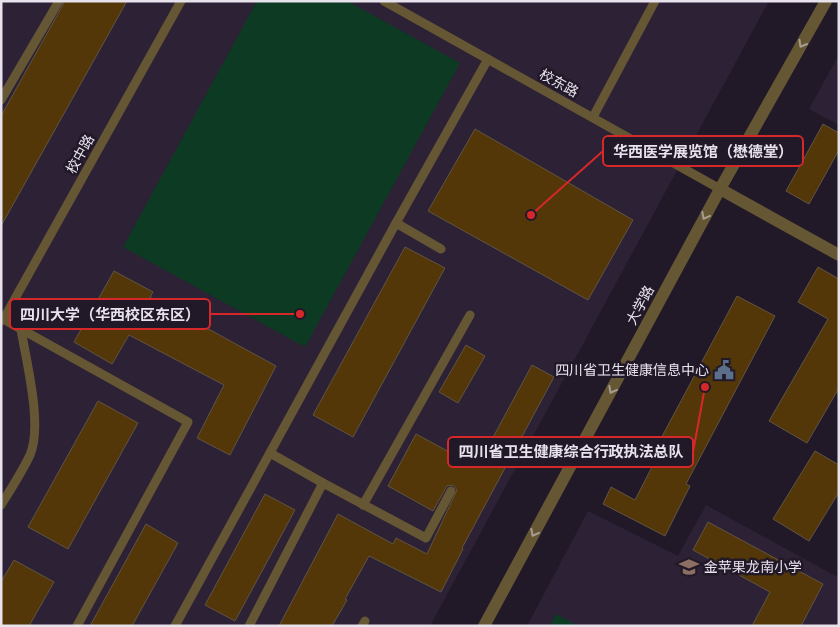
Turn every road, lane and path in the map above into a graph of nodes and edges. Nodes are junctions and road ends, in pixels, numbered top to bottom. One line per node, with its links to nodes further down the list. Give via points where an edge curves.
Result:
1 (59, 1): 7 (lane)
2 (181, 1): 14 (lane, 校中路)
3 (384, 1): 6 (lane, 校东路)
4 (655, 1): 8 (lane)
5 (826, 1): 9 (street, 大学路, one-way to 9)
6 (488, 59): 8 (lane, 校东路); 10 (lane)
7 (1, 100)
8 (593, 117): 9 (lane, 校东路)
9 (720, 189): 12 (street); 24 (street, 大学路, one-way to 24)
10 (396, 223): 11 (lane); 16 (lane)
11 (441, 249)
12 (839, 255)
13 (470, 315): 20 (lane)
14 (2, 319): 15 (lane)
15 (21, 329): 19 (lane, via 34,408 34,429 30,454); 22 (lane, via 188,422)
16 (270, 453): 17 (lane); 23 (lane)
17 (323, 483): 20 (lane); 21 (lane)
18 (451, 491): 20 (lane, via 426,538)
19 (1, 505)
20 (363, 505)
21 (253, 624)
22 (77, 626)
23 (176, 626)
24 (484, 626)

